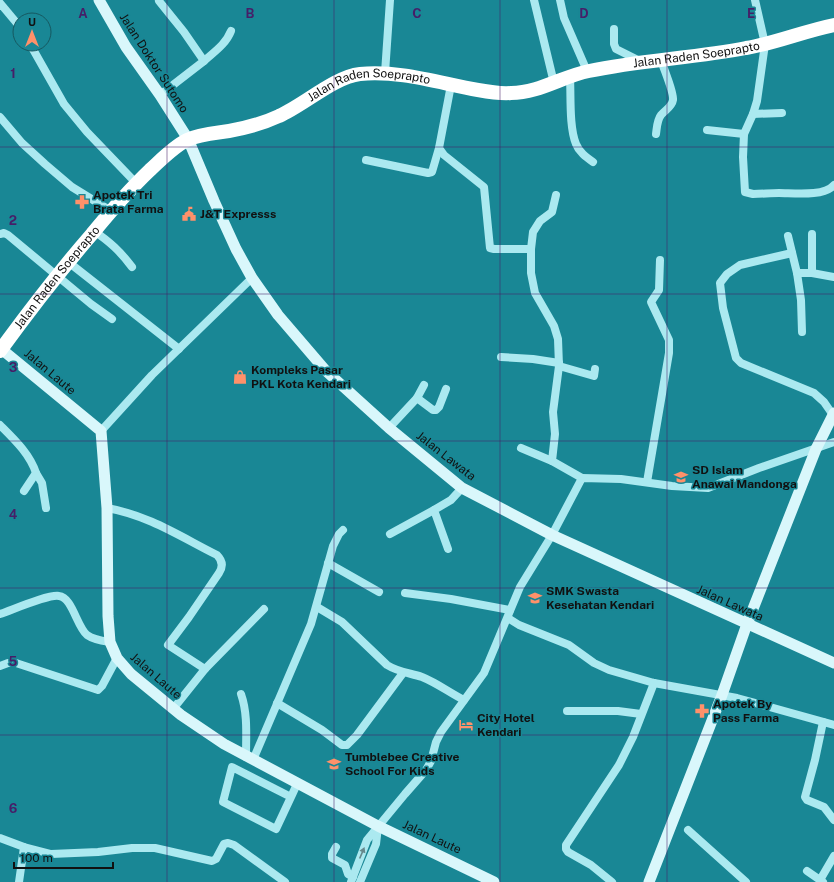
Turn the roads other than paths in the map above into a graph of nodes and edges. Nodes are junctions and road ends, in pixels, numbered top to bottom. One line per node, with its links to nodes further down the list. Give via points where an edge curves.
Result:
1 (99, 0): 22 (street, Jalan Doktor Sutomo, via 126,47)
2 (390, 0): 18 (street)
3 (534, 0): 20 (street)
4 (560, 0): 17 (street, via 564,18)
5 (755, 0): 12 (street)
6 (159, 1): 15 (street)
7 (0, 3): 8 (street)
8 (12, 17)
9 (834, 25): 12 (highway, Jalan Raden Soeprapto)
10 (614, 29): 16 (street, via 616,49)
11 (231, 31): 15 (street, via 225,42)
12 (765, 44): 14 (highway, Jalan Raden Soeprapto, via 709,55); 24 (street)
13 (35, 52): 33 (street, via 64,104)
14 (661, 60): 16 (highway, Jalan Raden Soeprapto); 27 (street, via 673,100 658,121)
15 (204, 61): 22 (street)
16 (642, 62): 17 (highway, Jalan Raden Soeprapto)
17 (587, 71): 19 (highway, Jalan Raden Soeprapto)
18 (385, 73): 21 (highway, Jalan Raden Soeprapto); 29 (highway, Jalan Raden Soeprapto, via 350,76 294,109 256,125)
19 (570, 78): 20 (highway, Jalan Raden Soeprapto); 32 (street, via 572,125 576,143 582,153)
20 (554, 82): 21 (highway, Jalan Raden Soeprapto, via 528,91 512,93 495,93)
21 (451, 85): 30 (street)
22 (160, 95): 29 (street, Jalan Doktor Sutomo)
23 (782, 113): 24 (street)
24 (753, 114): 28 (street)
25 (0, 117): 36 (street, via 22,143 45,164 72,187)
26 (707, 130): 28 (street)
27 (656, 134)
28 (744, 134): 34 (street, via 745,193 814,193 832,188)
29 (188, 139): 33 (highway, Jalan Raden Soeprapto); 50 (street, Jalan Lawata, via 236,249)
30 (439, 148): 31 (street, via 432,172 428,173); 41 (street, via 444,155 484,187 490,248)
31 (366, 160)
32 (593, 162)
33 (136, 183): 36 (highway, Jalan Raden Soeprapto)
34 (834, 185)
35 (556, 195): 41 (street, via 552,212 540,221 533,232)
36 (110, 211): 37 (highway, Jalan Raden Soeprapto)
37 (94, 231): 44 (highway, Jalan Raden Soeprapto); 45 (street, via 113,244)
38 (0, 234): 48 (street, via 8,235)
39 (812, 234): 47 (street)
40 (788, 236): 42 (street)
41 (531, 249): 56 (street, via 532,283 556,331)
42 (792, 253): 46 (street); 61 (street, via 740,265 728,274 720,283 723,308 738,361 814,393)
43 (660, 260): 71 (street, via 659,290 651,302 669,340 669,353)
44 (68, 261): 48 (highway, Jalan Raden Soeprapto); 54 (street)
45 (132, 267)
46 (797, 273): 47 (street); 52 (street)
47 (812, 273): 49 (street)
48 (56, 276): 51 (street); 53 (highway, Jalan Raden Soeprapto)
49 (834, 276)
50 (252, 278): 54 (street); 63 (street, Jalan Lawata, via 278,315 326,371)
51 (112, 318)
52 (802, 332)
53 (0, 349): 64 (street, Jalan Laute)
54 (179, 349): 64 (street, via 152,374)
55 (501, 357): 56 (street, via 533,359)
56 (559, 365): 57 (street, via 594,376); 68 (street, via 553,412 555,434)
57 (595, 369)
58 (424, 385): 60 (street)
59 (446, 389): 60 (street, via 436,410)
60 (417, 398): 63 (street)
61 (833, 414): 67 (street)
62 (0, 424): 69 (street, via 29,458)
63 (389, 428): 72 (street, Jalan Lawata)
64 (101, 431): 75 (street, Jalan Laute)
65 (834, 442): 67 (street)
66 (521, 448): 68 (street)
67 (816, 449): 71 (street, via 708,488); 88 (street)
68 (552, 461): 70 (street)
69 (36, 473): 73 (street); 74 (street, via 42,483)
70 (582, 478): 71 (street); 79 (street)
71 (647, 482)
72 (462, 488): 76 (street, via 451,500); 79 (street, Jalan Lawata)
73 (24, 491)
74 (46, 508)
75 (107, 508): 89 (street, Jalan Laute); 93 (street, via 130,513 176,532 221,559 219,573 168,645)
76 (434, 510): 78 (street); 80 (street)
77 (343, 530): 81 (street, via 335,540)
78 (390, 534)
79 (552, 535): 87 (street, via 520,587); 88 (street, Jalan Lawata)
80 (448, 549)
81 (328, 564): 82 (street); 84 (street)
82 (379, 592)
83 (404, 594): 87 (street, via 451,599)
84 (316, 607): 94 (street, via 342,622 387,665); 99 (street, via 309,630)
85 (264, 609): 93 (street)
86 (0, 614): 89 (street, via 50,597 61,596 66,599 87,635)
87 (509, 614): 95 (street, via 519,625 569,645 594,663); 98 (street, via 484,673)
88 (747, 624): 91 (street, Jalan Lawata); 97 (street)
89 (110, 642): 90 (street, Jalan Laute)
90 (117, 658): 92 (street, via 98,690 16,663); 100 (street, Jalan Laute, via 135,678)
91 (834, 663)
92 (0, 666)
93 (205, 669): 100 (street)
94 (404, 673): 98 (street, via 432,681); 99 (street, via 347,745 342,745)
95 (654, 683): 97 (street); 102 (street)
96 (241, 694): 105 (street)
97 (722, 695): 103 (street); 122 (street)
98 (464, 700): 109 (street, via 441,732 426,770)
99 (277, 703): 105 (street)
100 (173, 708): 105 (street, Jalan Laute, via 224,744)
101 (567, 711): 102 (street, via 618,711)
102 (641, 714): 121 (street, via 619,765 566,845 568,852 591,865)
103 (823, 722): 104 (street); 108 (street, via 805,797 826,809)
104 (834, 725)
105 (249, 758): 106 (street, Jalan Laute)
106 (294, 782): 107 (street); 109 (street, Jalan Laute)
107 (287, 796): 107 (street, via 232,767 223,802 276,829)
108 (834, 820)
109 (378, 826): 116 (street, via 368,840); 120 (street, Jalan Laute)
110 (688, 830): 123 (street)
111 (0, 838): 112 (street)
112 (24, 847): 118 (street); 119 (street, via 51,854 155,848 212,861 216,859 224,844 228,843)
113 (336, 847): 116 (street, via 332,858 345,865 348,874)
114 (834, 856): 117 (street)
115 (807, 872): 117 (street)
116 (355, 880)
117 (822, 881)
118 (19, 882)
119 (286, 882)
120 (494, 882)
121 (612, 882)
122 (649, 882)
123 (746, 882)

